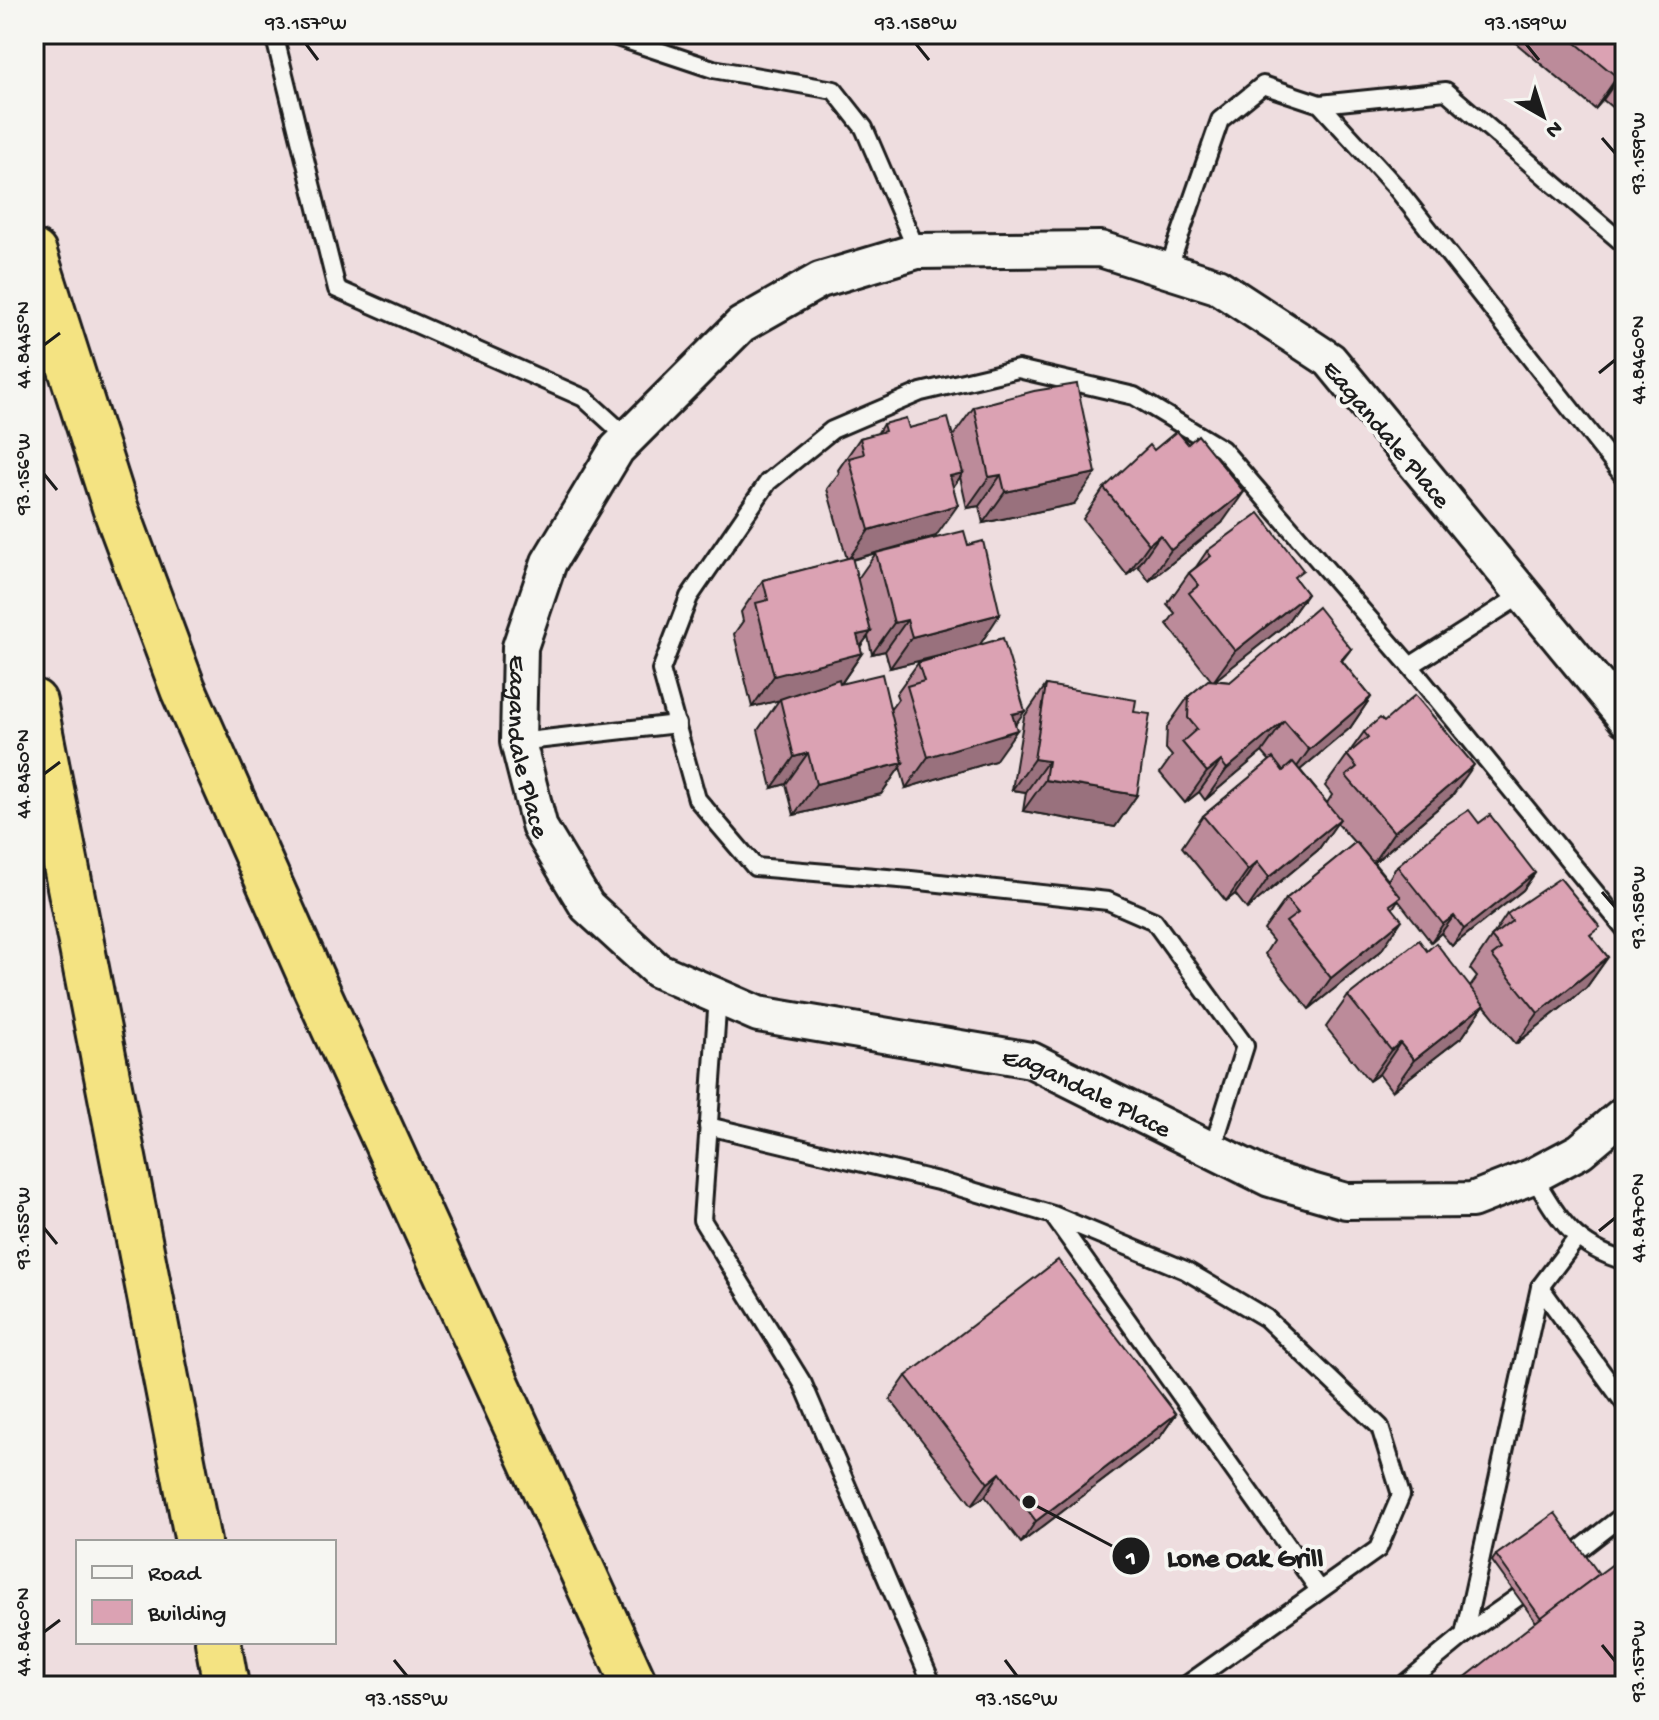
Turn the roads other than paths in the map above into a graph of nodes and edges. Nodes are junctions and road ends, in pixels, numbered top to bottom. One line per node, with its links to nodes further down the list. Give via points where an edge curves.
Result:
1 (274, 34): 8 (lane, via 337,289 584,398)
2 (608, 34): 5 (lane, via 713,69 834,90 864,128)
3 (1320, 104): 4 (lane, via 1446,91); 7 (lane, via 1263,85 1220,120); 9 (lane, via 1394,185)
4 (1625, 245)
5 (917, 251): 7 (street, Eagandale Place, via 1100,249); 8 (street, Eagandale Place, via 820,280 741,325)
6 (34, 253): 35 (highway, via 115,507 183,689)
7 (1168, 270): 10 (street, Eagandale Place, via 1217,286 1330,360)
8 (628, 438): 15 (street, Eagandale Place, via 549,562 520,647)
9 (1625, 478)
10 (1523, 594): 11 (lane); 13 (street, Eagandale Place)
11 (1410, 666): 14 (lane, via 1222,449 1134,396 1018,369 921,392 832,430 768,482 689,597 661,670); 16 (lane)
12 (34, 702): 28 (highway)
13 (1625, 718)
14 (677, 724): 15 (lane); 20 (lane, via 697,799 755,867 1108,901 1154,921 1245,1046)
15 (518, 742): 17 (street, Eagandale Place, via 540,828 587,906 657,970)
16 (1625, 929)
17 (718, 997): 19 (lane); 20 (street, Eagandale Place, via 758,1014 1031,1060)
18 (1625, 1113): 21 (street, Eagandale Place, via 1580,1151)
19 (708, 1126): 22 (lane, via 942,1182); 36 (lane, via 702,1220 803,1384)
20 (1212, 1150): 21 (street, Eagandale Place, via 1270,1179 1346,1201 1472,1200)
21 (1533, 1176): 23 (lane, via 1557,1217)
22 (1053, 1215): 30 (lane); 30 (lane, via 1185,1270 1266,1318 1380,1427 1401,1495 1378,1549)
23 (1577, 1238): 24 (lane); 25 (lane)
24 (1625, 1261)
25 (1540, 1287): 26 (lane); 32 (lane)
26 (1625, 1404)
27 (1625, 1514): 29 (lane)
28 (198, 1540)
29 (1575, 1553)
30 (1319, 1590): 37 (lane)
31 (1518, 1597): 32 (lane)
32 (1464, 1635): 38 (lane)
33 (218, 1644): 34 (highway)
34 (226, 1686)
35 (635, 1686)
36 (933, 1686)
37 (1185, 1686)
38 (1402, 1686)

